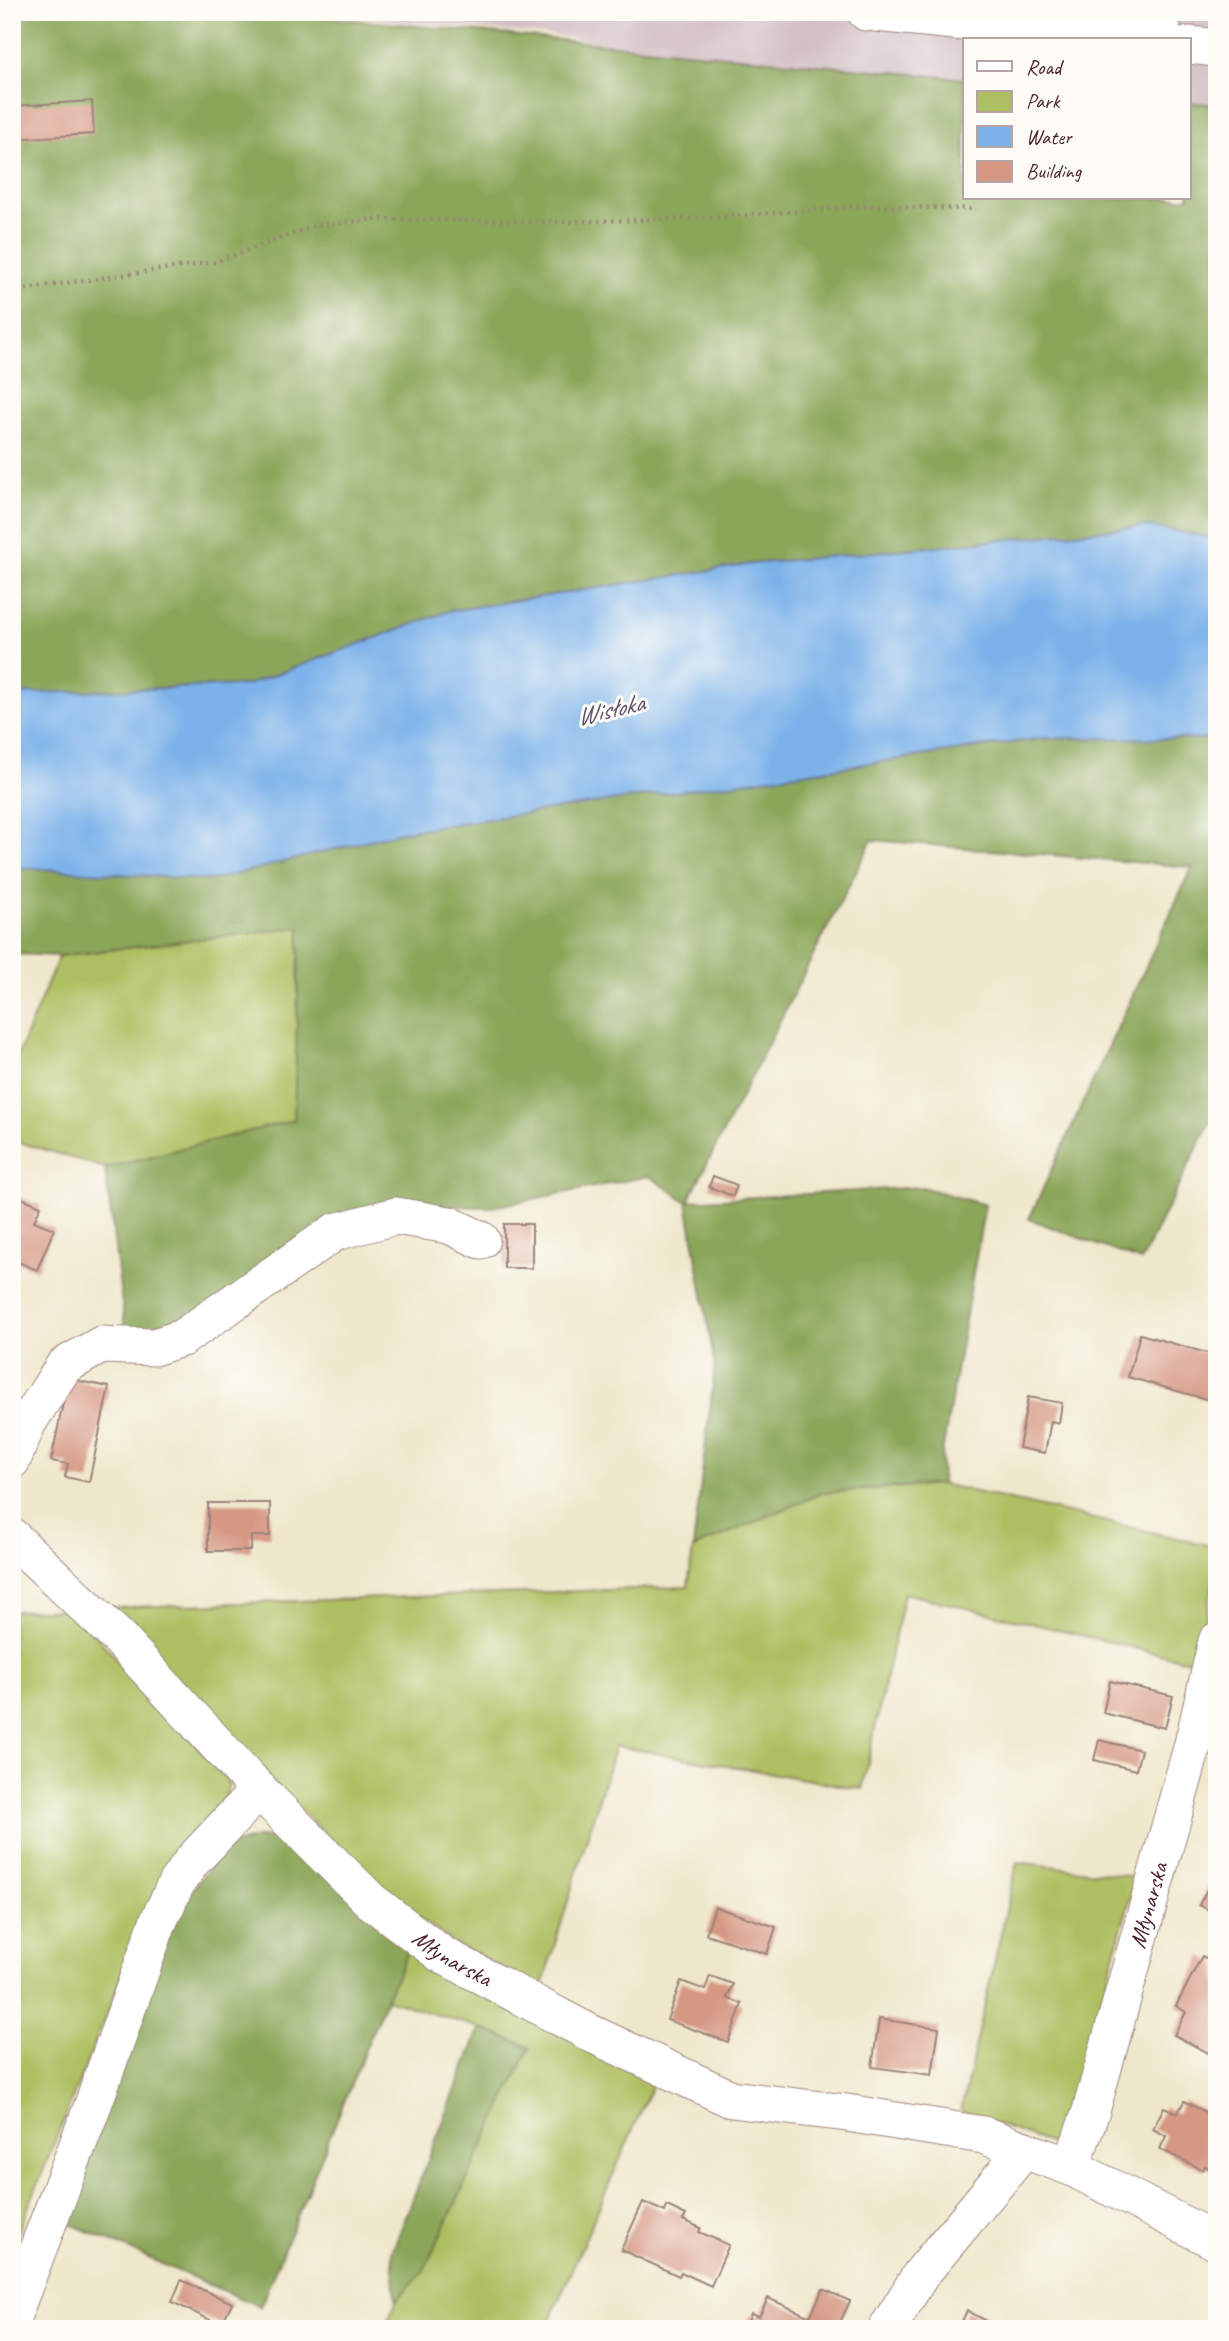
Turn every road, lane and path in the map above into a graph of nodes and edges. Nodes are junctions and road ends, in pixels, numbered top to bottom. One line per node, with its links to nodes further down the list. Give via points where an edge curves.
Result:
1 (866, 12): 3 (street)
2 (1161, 12): 5 (street)
3 (931, 16): 4 (street)
4 (1122, 38)
5 (1162, 38)
6 (1190, 45): 7 (street)
7 (1217, 48)
8 (976, 209): 9 (path, via 867,206 706,218 560,222 369,220 318,225 214,262)
9 (12, 291)
10 (481, 1240): 11 (street, via 449,1225 396,1216 335,1232 182,1338 154,1348 101,1345 64,1366 28,1422)
11 (12, 1460)
12 (12, 1537): 14 (street, Młynarska, via 119,1637)
13 (1217, 1641): 16 (street, Młynarska, via 1091,2111)
14 (259, 1790): 15 (street, Młynarska, via 371,1901 441,1954 602,2039 731,2099 983,2135); 18 (street, via 177,1882)
15 (1024, 2150): 16 (street, Młynarska); 19 (street, via 921,2274)
16 (1070, 2168): 17 (street, Młynarska)
17 (1217, 2242)
18 (12, 2317)
19 (887, 2329)

